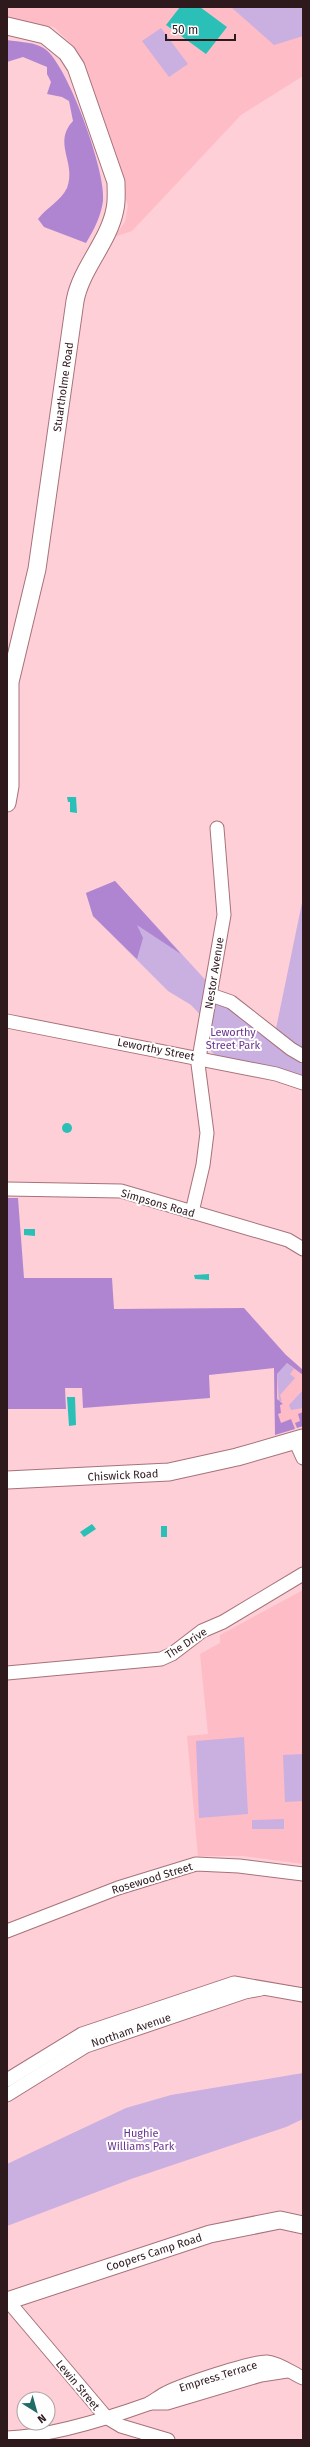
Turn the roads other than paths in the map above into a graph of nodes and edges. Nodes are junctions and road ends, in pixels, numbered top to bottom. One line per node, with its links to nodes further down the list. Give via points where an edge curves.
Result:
1 (7, 26): 2 (main road, Stuartholme Road, via 46,35 67,53 76,67 116,182 111,224 78,286 37,569)
2 (10, 670): 3 (main road, Stuartholme Road, via 10,786)
3 (7, 803)
4 (217, 828): 5 (street, Nestor Avenue, via 224,914)
5 (211, 995): 7 (street, via 231,1002); 8 (street, Nestor Avenue)
6 (7, 1021): 8 (street, Leworthy Street)
7 (303, 1056)
8 (199, 1058): 9 (street, Leworthy Street, via 276,1074); 11 (street, Nestor Avenue, via 207,1133 203,1165)
9 (303, 1083)
10 (7, 1189): 11 (street, Simpsons Road, via 121,1191)
11 (192, 1212): 12 (street, Simpsons Road, via 288,1240)
12 (303, 1249)
13 (302, 1445): 14 (main road, Chiswick Road, via 169,1472)
14 (7, 1480)
15 (303, 1574): 16 (street, The Drive, via 225,1620 202,1630 172,1654 161,1659)
16 (7, 1673)
17 (303, 1874): 18 (street, Rosewood Street, via 239,1866 196,1864 118,1888)
18 (8, 1930)
19 (264, 1989): 20 (street, Northam Avenue); 21 (street, Northam Avenue, via 234,1982 82,2034); 22 (street, Northam Avenue, via 245,1992 86,2046)
20 (303, 1995)
21 (7, 2080)
22 (7, 2095)
23 (303, 2225): 24 (main road, Coopers Camp Road, via 280,2220 210,2234)
24 (8, 2301): 26 (street, Lewin Street)
25 (303, 2378): 26 (street, Empress Terrace, via 272,2363 260,2363 174,2389 150,2403)
26 (106, 2417): 28 (street, Empress Terrace); 29 (street, Lewin Street, via 124,2427)
27 (7, 2438): 28 (street, Empress Terrace)
28 (19, 2439)
29 (168, 2440)

